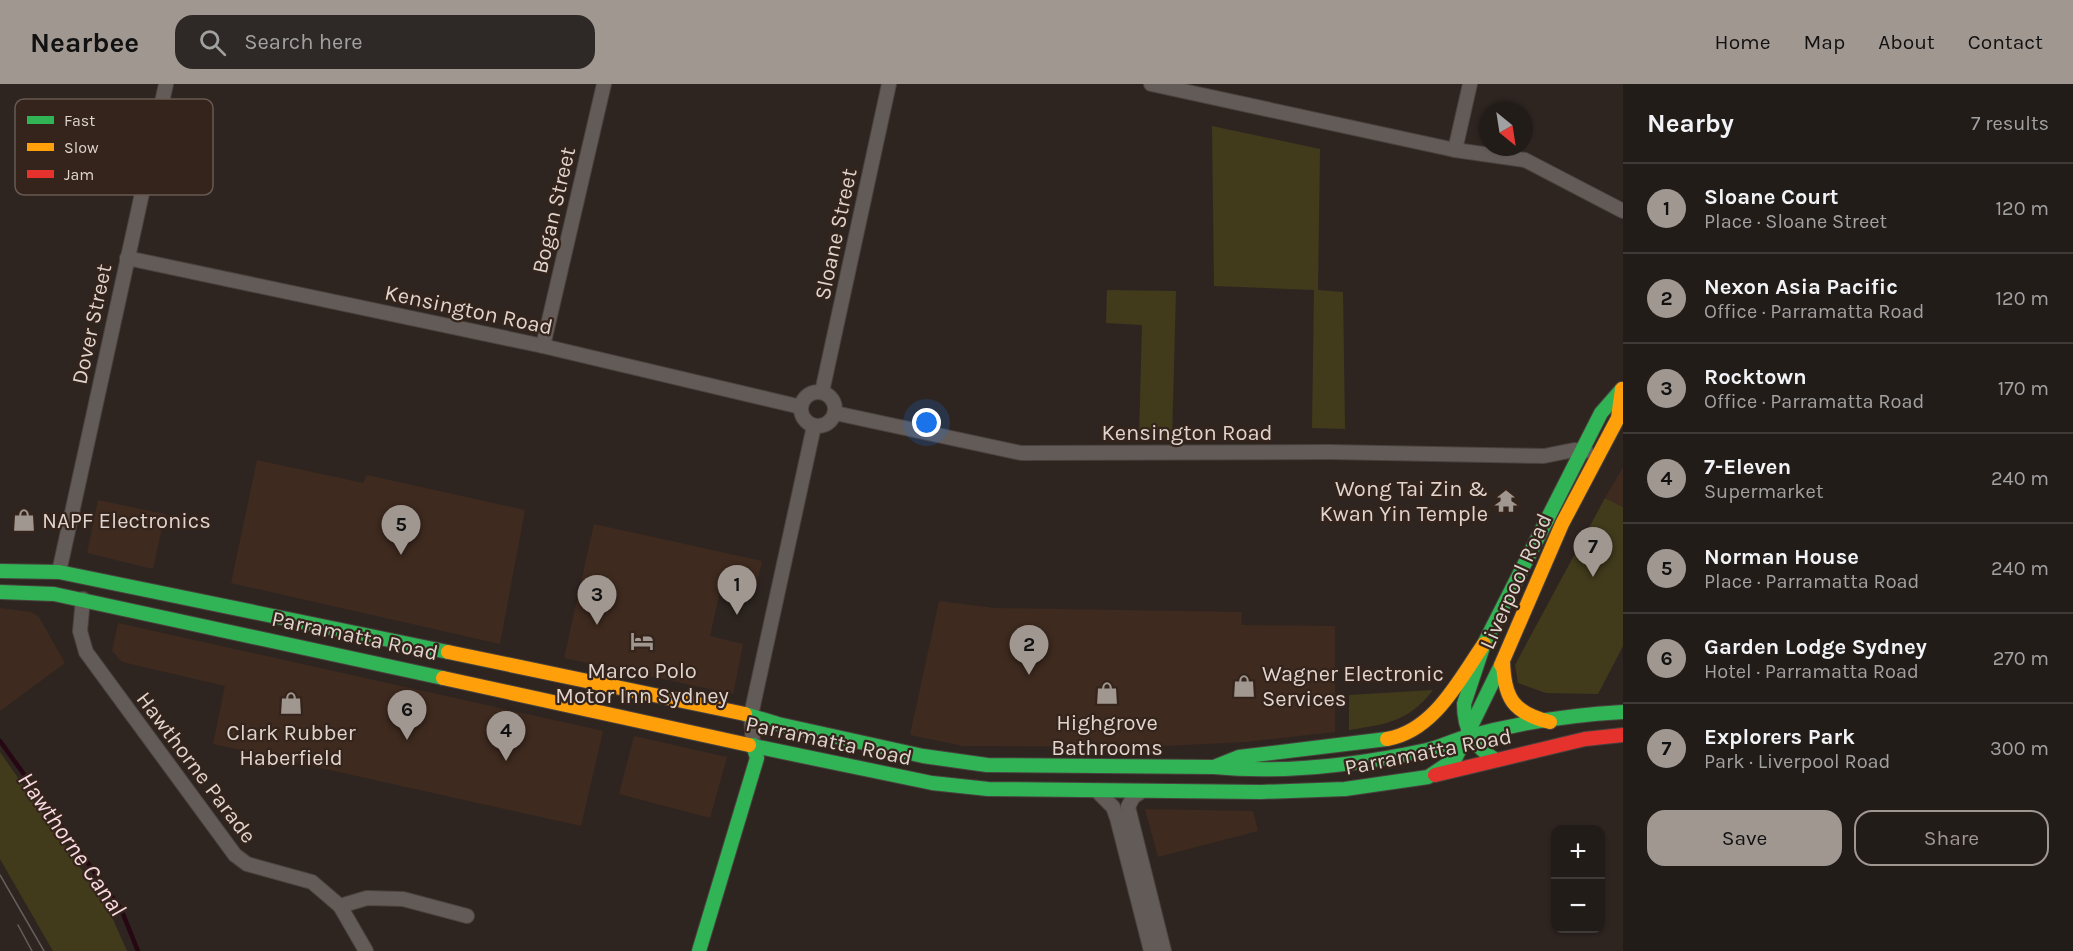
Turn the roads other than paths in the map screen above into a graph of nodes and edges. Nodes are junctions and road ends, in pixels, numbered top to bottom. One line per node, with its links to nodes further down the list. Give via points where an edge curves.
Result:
1 (166, 84): 6 (street, Dover Street)
2 (604, 84): 11 (street, Bogan Street)
3 (890, 84): 13 (street, Sloane Street)
4 (1151, 84): 7 (street)
5 (1470, 84): 7 (street)
6 (163, 99)
7 (1455, 150): 9 (street, via 1525,160)
8 (141, 195): 10 (street, Dover Street)
9 (1623, 211)
10 (127, 258): 11 (street, Kensington Road); 25 (street, Dover Street)
11 (543, 346): 14 (street, Kensington Road)
12 (1622, 388): 16 (main road, Liverpool Road); 17 (main road, Liverpool Road)
13 (822, 392): 14 (street, via 806,397); 15 (street, via 834,402)
14 (801, 407): 18 (street, via 802,417)
15 (835, 413): 18 (street, via 825,425); 20 (street, Kensington Road, via 1021,453)
16 (1601, 413): 17 (street); 19 (main road, Liverpool Road)
17 (1620, 419): 21 (main road, Liverpool Road)
18 (814, 426): 31 (street)
19 (1582, 450): 20 (street, Kensington Road); 21 (street, Kensington Road); 22 (main road, Liverpool Road)
20 (1544, 456): 22 (street, Kensington Road)
21 (1598, 456): 23 (main road, Liverpool Road)
22 (1570, 471): 23 (street, Kensington Road); 28 (main road, Liverpool Road)
23 (1587, 477): 29 (main road, Liverpool Road, via 1562,524)
24 (0, 571): 25 (main road, Parramatta Road)
25 (59, 572): 31 (main road, Parramatta Road)
26 (0, 592): 27 (main road, Parramatta Road)
27 (83, 599): 35 (main road, Parramatta Road); 41 (street, Hawthorne Parade, via 80,631 86,652 235,855 247,864 312,882)
28 (1484, 644): 34 (main road, via 1464,704); 37 (main road, via 1449,696 1410,734 1239,757)
29 (1503, 662): 32 (main road, via 1504,687 1513,704 1527,716); 34 (main road, Liverpool Road)
30 (1623, 712): 32 (main road, Parramatta Road)
31 (751, 716): 35 (street); 37 (main road, Parramatta Road, via 902,752 987,765)
32 (1550, 722): 34 (main road, Parramatta Road)
33 (1623, 735): 36 (main road, Parramatta Road)
34 (1469, 736): 36 (main road, via 1478,749); 37 (main road, Parramatta Road, via 1429,750 1343,764 1239,771); 38 (main road, Liverpool Road, via 1455,759)
35 (753, 746): 39 (main road, Parramatta Road, via 932,783 988,789); 44 (main road, via 758,758)
36 (1496, 760): 38 (main road, Parramatta Road)
37 (1214, 767)
38 (1428, 777): 40 (main road, Parramatta Road, via 1345,789)
39 (1096, 790): 40 (main road, Parramatta Road); 45 (street, via 1113,807 1117,818)
40 (1142, 791): 46 (street, via 1133,796 1128,807)
41 (340, 906): 42 (street, via 367,898 403,899); 43 (street, Hawthorne Parade)
42 (467, 916)
43 (366, 951)
44 (699, 951)
45 (1151, 951)
46 (1164, 951)

